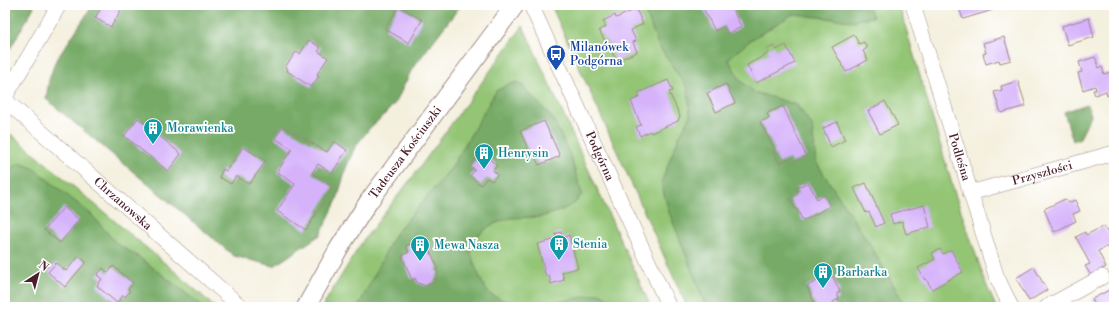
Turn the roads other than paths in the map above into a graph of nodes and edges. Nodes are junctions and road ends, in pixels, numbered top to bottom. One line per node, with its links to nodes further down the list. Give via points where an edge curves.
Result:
1 (59, 5): 5 (street)
2 (515, 5): 10 (street, Tadeusza Kościuszki, via 369,201)
3 (531, 5): 11 (street, Podgórna)
4 (913, 5): 7 (street, Podleśna)
5 (5, 99): 9 (street, Chrzanowska)
6 (1114, 153): 7 (street, Przyszłości)
7 (970, 193): 12 (street, Podleśna, via 996,275)
8 (1102, 277): 13 (street)
9 (241, 307)
10 (306, 307)
11 (668, 307)
12 (1011, 307)
13 (1047, 307)

